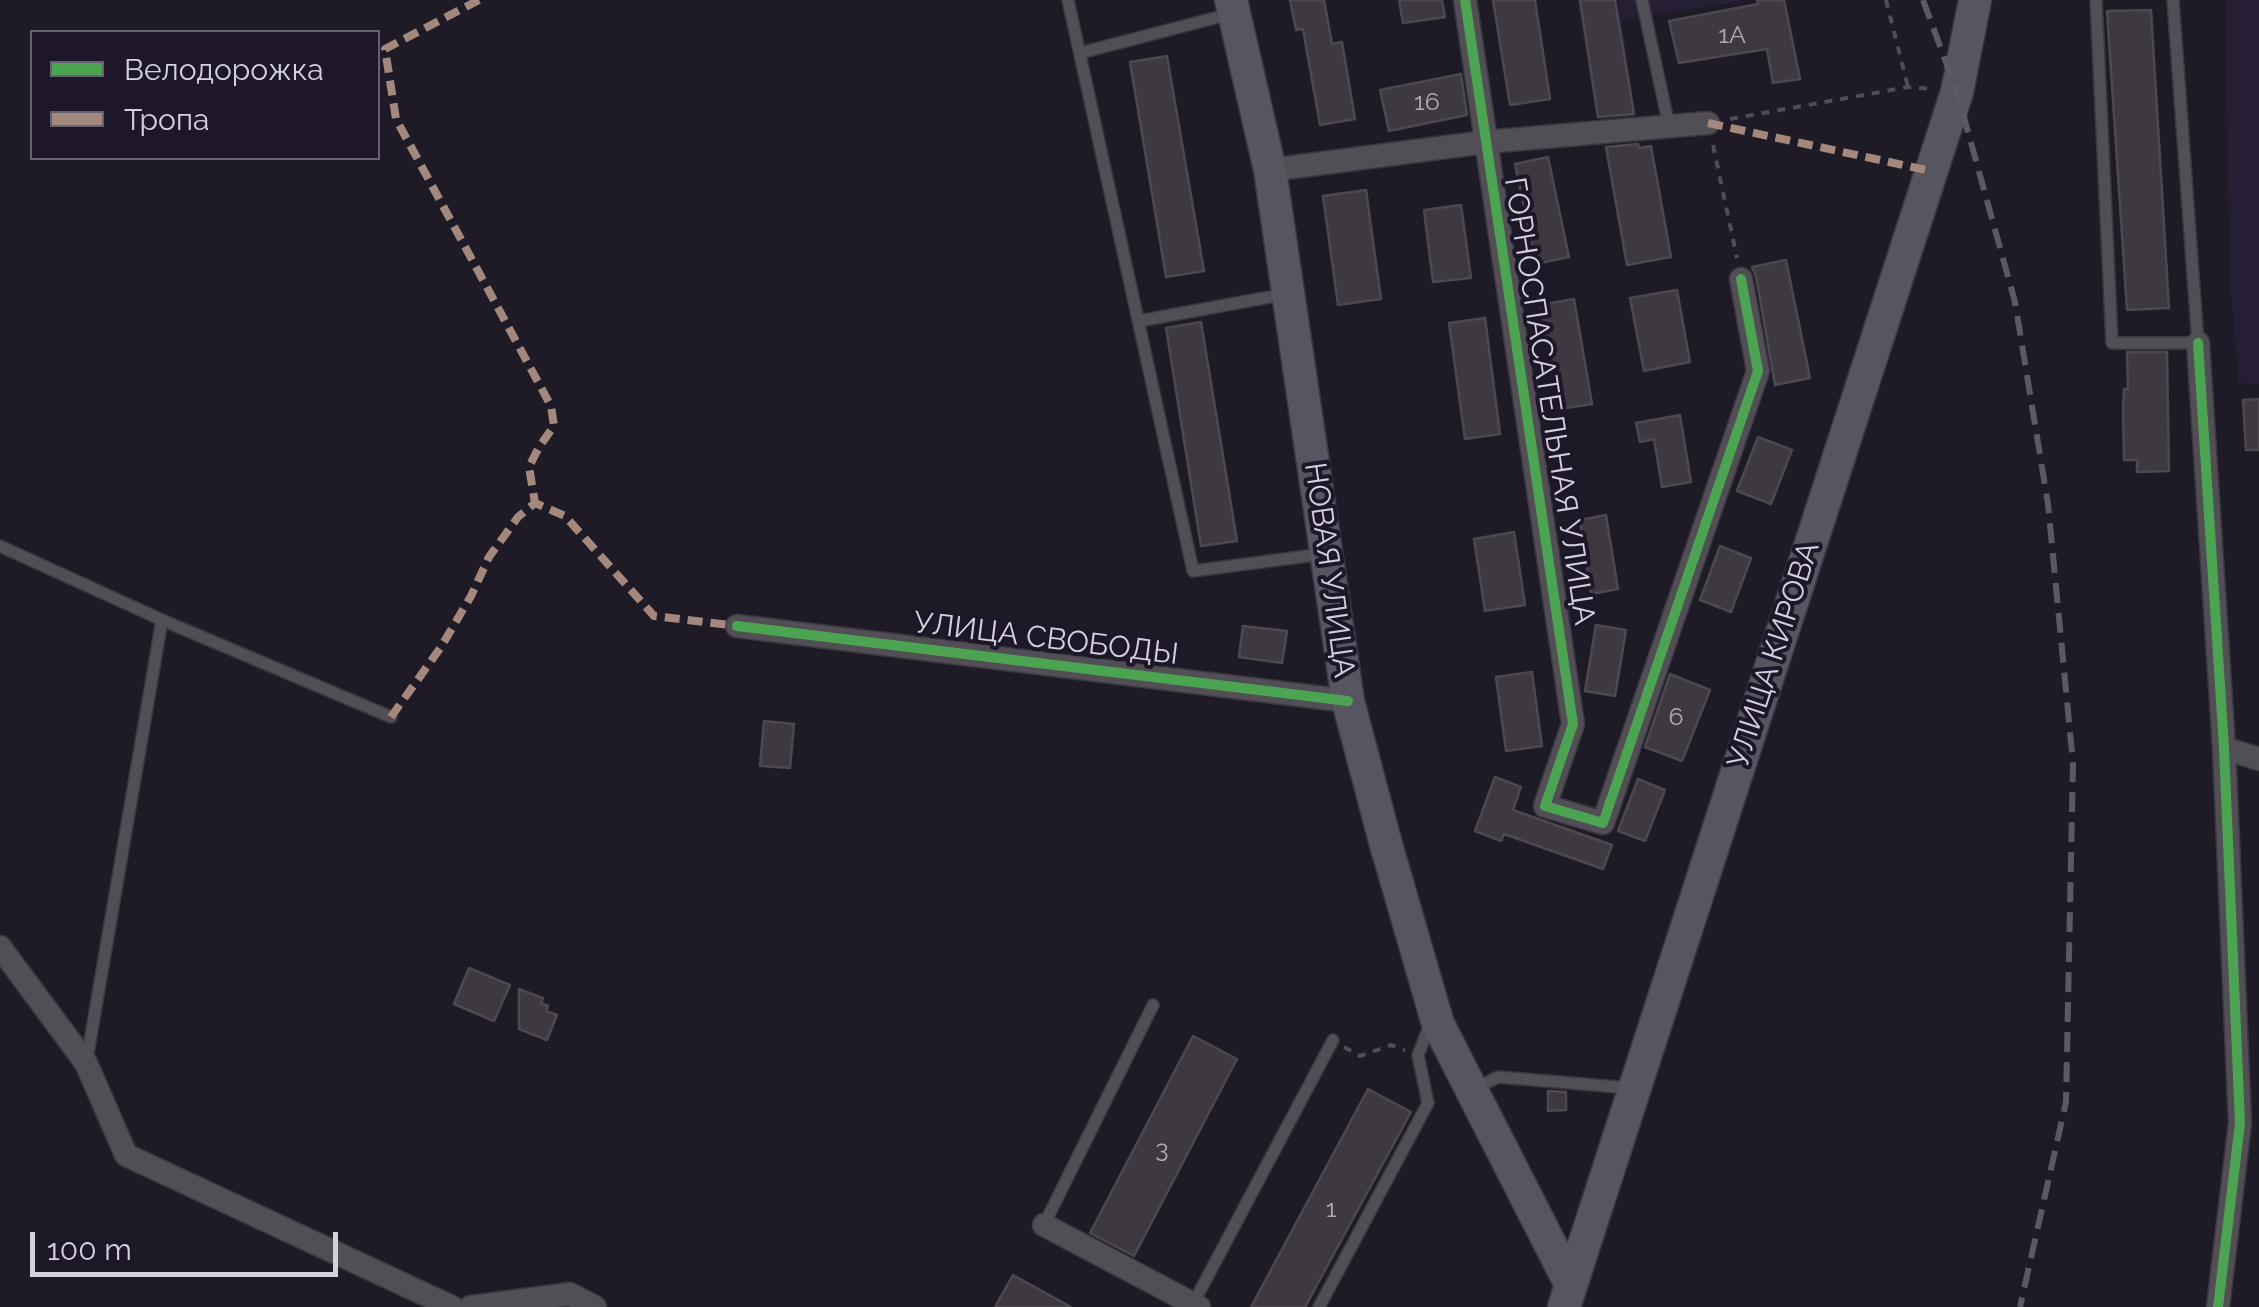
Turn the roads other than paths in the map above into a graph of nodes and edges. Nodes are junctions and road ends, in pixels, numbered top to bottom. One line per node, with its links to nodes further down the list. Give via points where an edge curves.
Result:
1 (1068, 0): 8 (lane)
2 (1465, 0): 11 (street, ГОРНОСПАСАТЕЛЬНАЯ УЛИЦА)
3 (1642, 0): 10 (lane)
4 (1976, 0): 30 (main road, УЛИЦА КИРОВА, via 1956,92)
5 (2096, 0): 16 (lane, via 2112,343)
6 (2172, 0): 16 (lane)
7 (1232, 7): 8 (lane); 12 (main road, НОВАЯ УЛИЦА)
8 (1080, 53): 15 (lane)
9 (1708, 123): 10 (street)
10 (1669, 126): 11 (street)
11 (1485, 142): 12 (street); 13 (street, ГОРНОСПАСАТЕЛЬНАЯ УЛИЦА, via 1573,724 1545,806 1603,823 1758,372)
12 (1270, 170): 14 (main road, НОВАЯ УЛИЦА)
13 (1741, 278)
14 (1290, 293): 15 (lane); 18 (main road, НОВАЯ УЛИЦА)
15 (1139, 321): 18 (lane, via 1193,571)
16 (2198, 342): 23 (street)
17 (0, 546): 19 (lane)
18 (1327, 553): 21 (main road, НОВАЯ УЛИЦА)
19 (162, 620): 22 (lane); 29 (lane)
20 (737, 626): 21 (street, УЛИЦА СВОБОДЫ)
21 (1348, 701): 27 (main road, НОВАЯ УЛИЦА)
22 (390, 717)
23 (2224, 748): 24 (street); 32 (street)
24 (2259, 759)
25 (0, 947): 29 (street)
26 (1153, 1005): 33 (lane)
27 (1438, 1024): 31 (main road, НОВАЯ УЛИЦА); 39 (lane, via 1429,1027 1418,1055 1428,1103)
28 (1333, 1040): 35 (lane)
29 (86, 1064): 36 (street, via 126,1155)
30 (1634, 1088): 31 (lane, via 1498,1077); 34 (main road, УЛИЦА КИРОВА)
31 (1472, 1091): 34 (main road, НОВАЯ УЛИЦА)
32 (2249, 1121): 40 (street)
33 (1044, 1225): 35 (street)
34 (1567, 1295)
35 (1196, 1306)
36 (452, 1307)
37 (470, 1307): 38 (street, via 570,1294)
38 (595, 1307)
39 (1319, 1307)
40 (2218, 1307)

